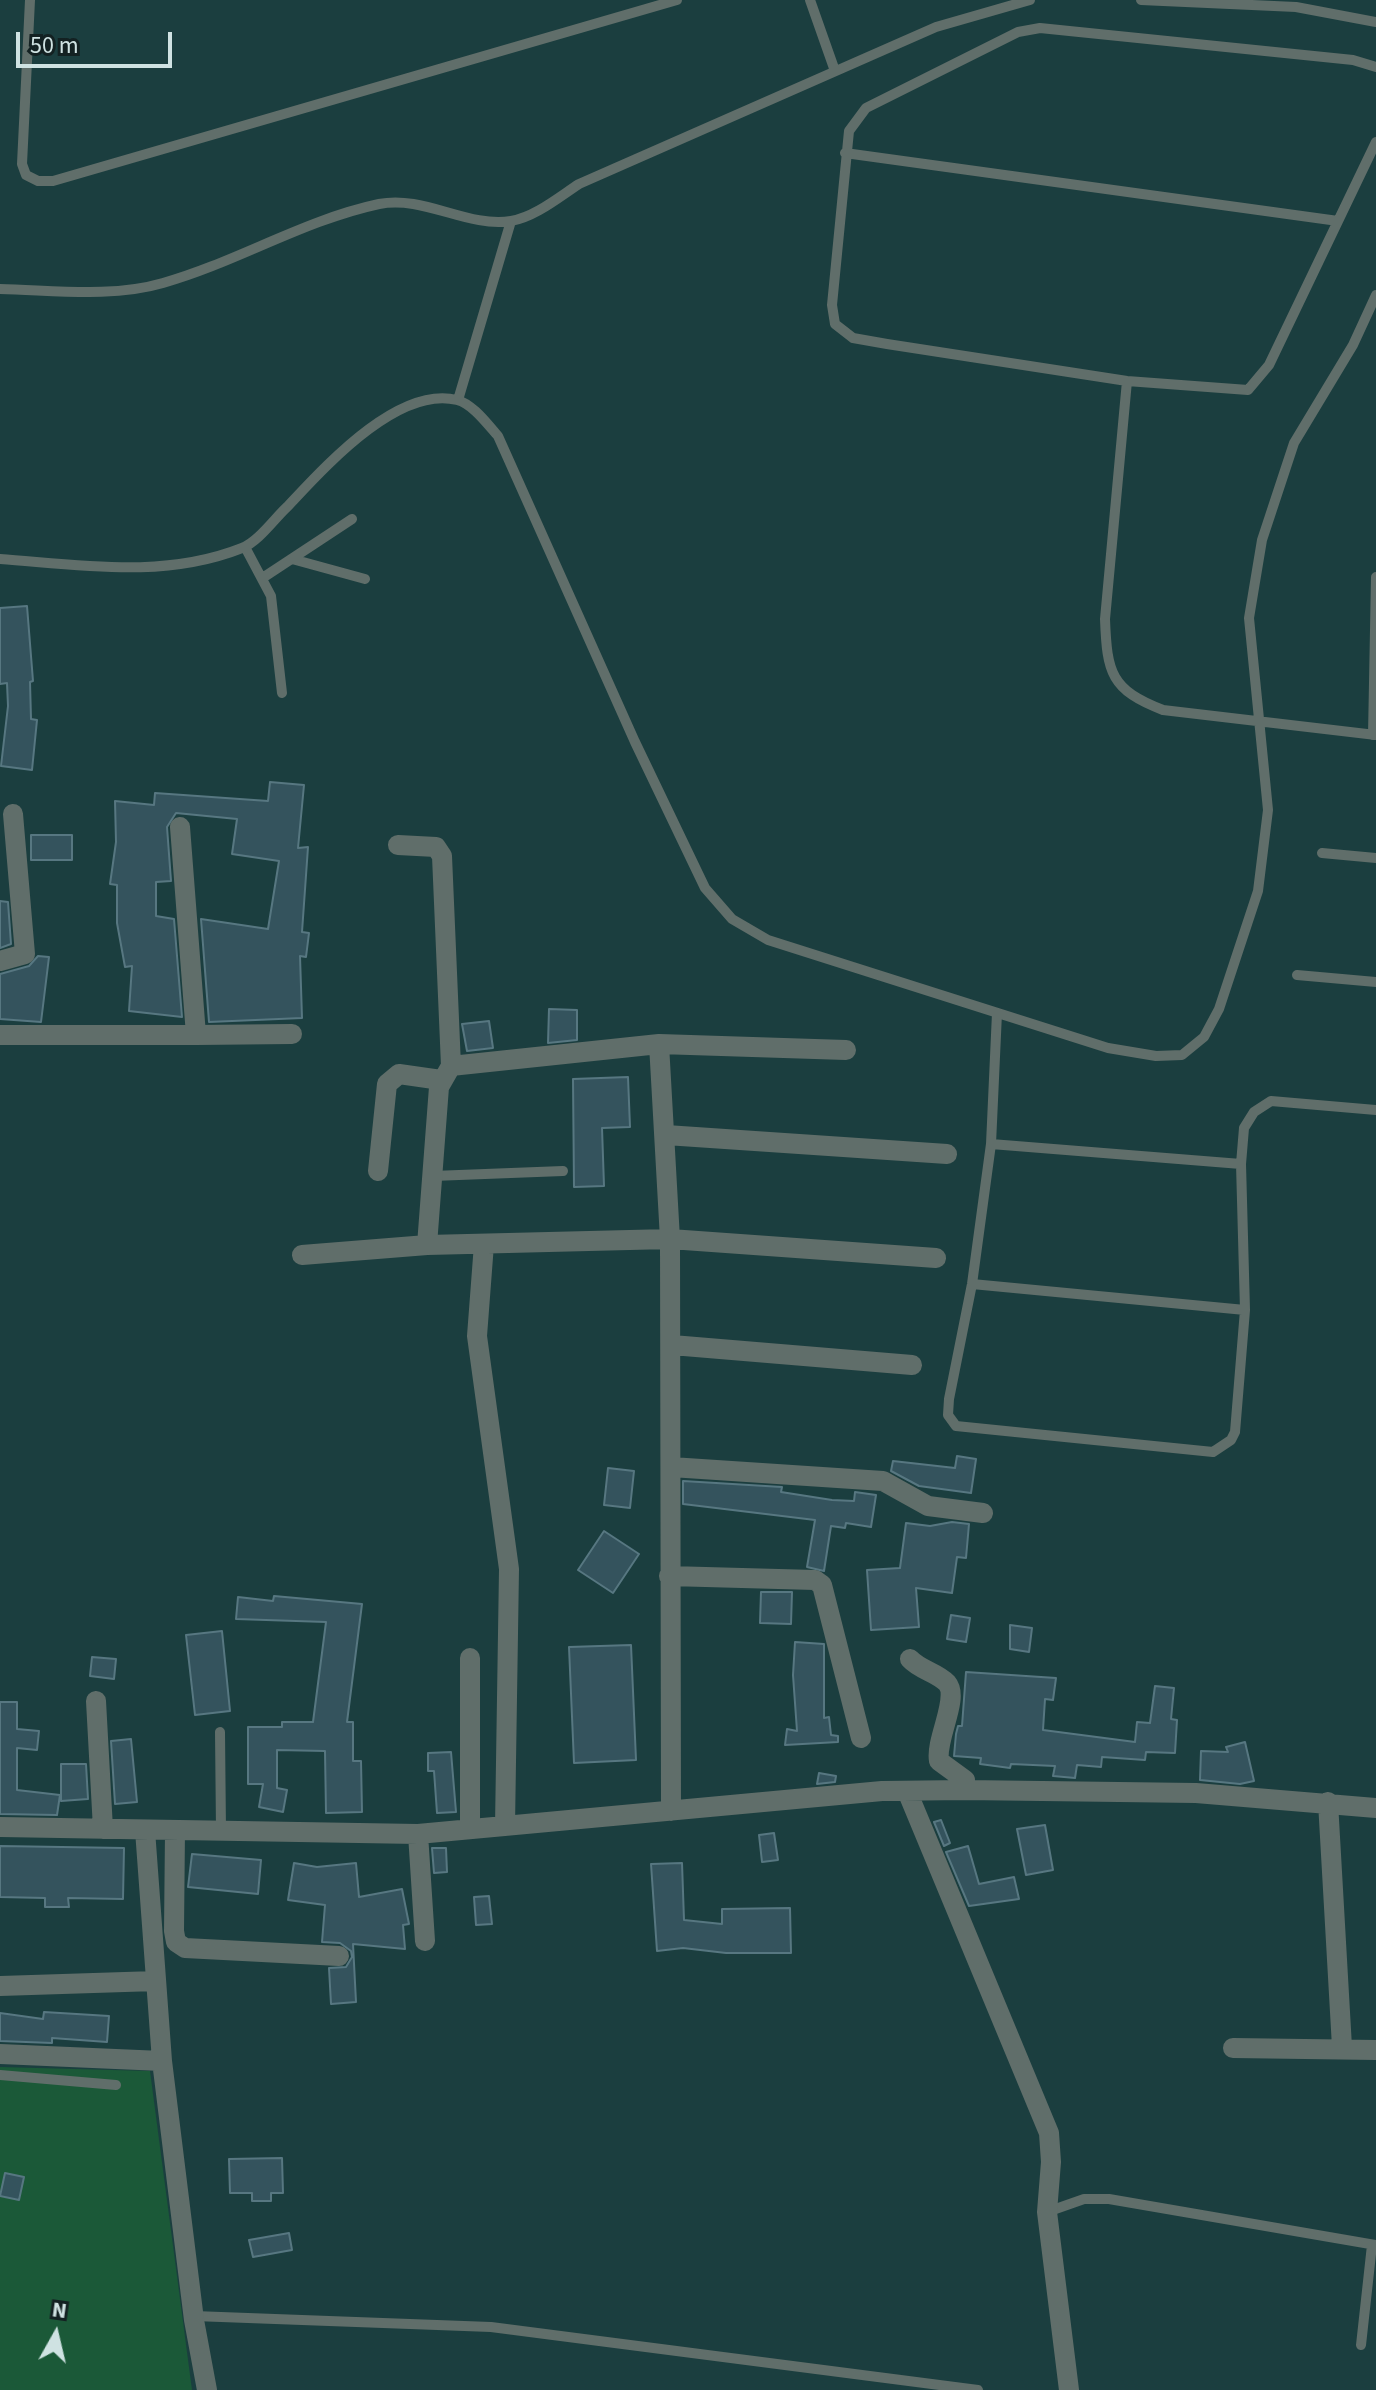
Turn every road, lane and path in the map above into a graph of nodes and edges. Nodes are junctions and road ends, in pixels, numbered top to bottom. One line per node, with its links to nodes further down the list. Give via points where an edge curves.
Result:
1 (677, 0): 5 (lane, via 53,181 26,175 22,164)
2 (810, 0): 8 (lane)
3 (1030, 0): 8 (lane, via 936,27)
4 (1141, 0): 6 (lane, via 1296,7)
5 (33, 1)
6 (1376, 22)
7 (1376, 67): 10 (lane, via 1353,60 1040,28 1006,37 866,108 849,131)
8 (835, 71): 11 (lane, via 579,184)
9 (1376, 142): 12 (lane)
10 (845, 153): 12 (lane); 15 (lane, via 832,305 835,324 853,338)
11 (511, 221): 13 (lane, via 384,203 336,215 162,283 129,290); 16 (lane)
12 (1338, 221): 15 (lane, via 1269,365 1248,390)
13 (0, 289)
14 (1376, 295): 25 (lane, via 1353,345 1294,443 1262,540 1249,618)
15 (1127, 381): 25 (lane, via 1105,619 1106,652 1115,680 1133,699 1163,710)
16 (458, 400): 18 (lane, via 423,402 385,417 336,455); 35 (lane, via 498,436 705,888 732,919 768,940)
17 (352, 519): 20 (lane)
18 (245, 547): 19 (lane, via 182,565 136,569); 21 (lane)
19 (0, 559)
20 (292, 559): 21 (lane); 23 (lane)
21 (264, 577): 24 (lane, via 271,596)
22 (1376, 577): 26 (lane)
23 (365, 579)
24 (282, 693)
25 (1258, 719): 26 (lane); 35 (lane, via 1268,810 1258,891 1219,1009 1204,1037 1182,1055 1156,1056 1108,1048)
26 (1375, 735)
27 (13, 814): 32 (street, via 25,954)
28 (180, 827): 38 (street)
29 (398, 845): 41 (street, via 436,847 442,856)
30 (1322, 853): 31 (lane)
31 (1376, 858)
32 (0, 961)
33 (1297, 975): 34 (lane)
34 (1376, 982)
35 (997, 1013): 44 (lane)
36 (292, 1034): 38 (street)
37 (0, 1035): 38 (street)
38 (196, 1035)
39 (659, 1044): 40 (street); 41 (street); 43 (street)
40 (846, 1050)
41 (446, 1073): 47 (street, via 399,1074 387,1084); 49 (street)
42 (1376, 1110): 46 (lane, via 1271,1101 1254,1112 1244,1128)
43 (666, 1135): 45 (street); 50 (street)
44 (991, 1144): 46 (lane); 55 (lane)
45 (947, 1154)
46 (1241, 1164): 56 (lane)
47 (378, 1171)
48 (563, 1171): 49 (lane)
49 (433, 1176): 52 (street)
50 (670, 1239): 51 (street); 54 (street); 57 (street)
51 (484, 1244): 52 (street); 72 (street, via 477,1336 509,1569)
52 (427, 1245): 53 (street)
53 (302, 1255)
54 (936, 1258)
55 (972, 1284): 56 (lane); 56 (lane, via 949,1399 948,1415 956,1426 1198,1451 1224,1447 1235,1432)
56 (1245, 1310)
57 (672, 1345): 58 (street); 59 (street)
58 (912, 1365)
59 (671, 1467): 60 (street, via 883,1481 928,1506); 61 (street)
60 (983, 1513)
61 (669, 1576): 66 (street, via 815,1580 822,1585); 71 (street)
62 (470, 1658): 75 (street)
63 (910, 1659): 67 (street, via 948,1684 953,1695 937,1749 939,1761 965,1780)
64 (96, 1701): 74 (street)
65 (220, 1732): 78 (lane)
66 (861, 1738)
67 (965, 1790): 68 (street); 69 (street, via 1196,1793)
68 (907, 1791): 71 (street); 91 (street, via 1049,2133)
69 (1328, 1802): 70 (street); 84 (street)
70 (1376, 1808)
71 (671, 1811): 72 (street)
72 (505, 1826): 75 (street)
73 (0, 1827): 74 (street)
74 (103, 1829): 76 (street)
75 (470, 1829): 79 (street)
76 (145, 1830): 77 (street); 82 (street)
77 (175, 1831): 78 (street); 81 (street, via 176,1942 185,1948)
78 (221, 1831): 79 (street)
79 (418, 1834): 80 (street)
80 (425, 1941)
81 (339, 1956)
82 (156, 1981): 83 (street); 88 (street)
83 (0, 1986)
84 (1342, 2047): 85 (street); 86 (street)
85 (1233, 2048)
86 (1376, 2050)
87 (0, 2054): 88 (street)
88 (162, 2061): 93 (street)
89 (0, 2075): 90 (lane)
90 (116, 2085)
91 (1047, 2212): 92 (lane, via 1084,2199 1109,2199); 97 (street)
92 (1374, 2245): 94 (lane)
93 (194, 2316): 95 (street); 96 (lane, via 491,2327)
94 (1361, 2345)
95 (207, 2390)
96 (978, 2390)
97 (1069, 2390)

